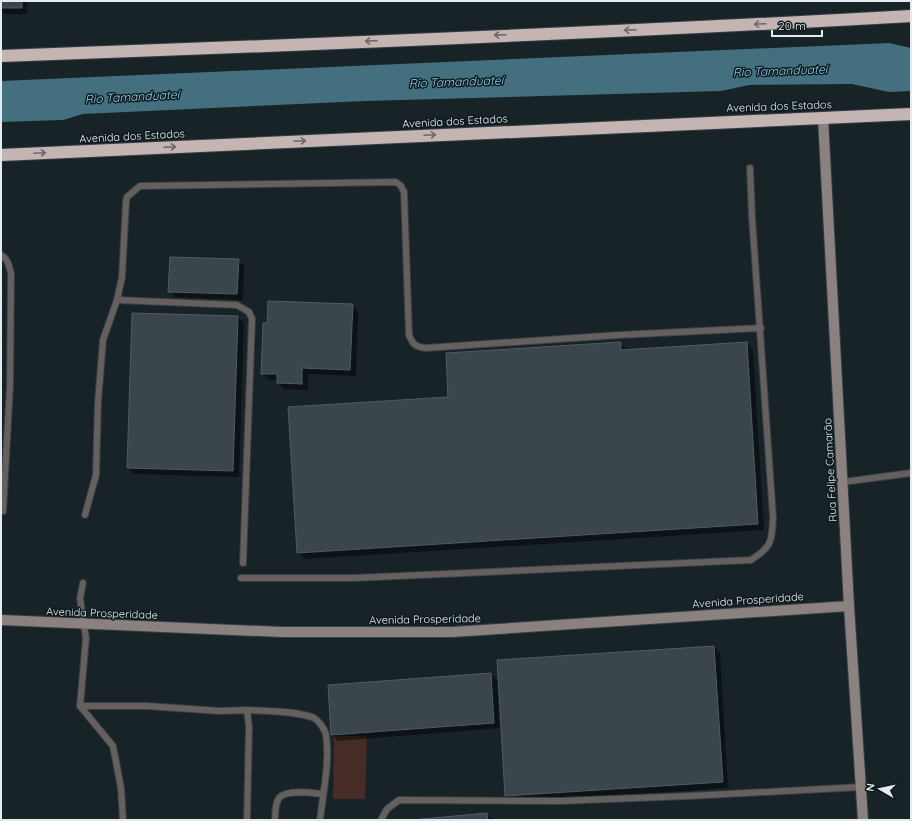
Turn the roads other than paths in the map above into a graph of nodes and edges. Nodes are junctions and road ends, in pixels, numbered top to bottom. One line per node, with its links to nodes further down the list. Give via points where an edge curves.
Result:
1 (911, 16): 2 (highway, one-way to 2)
2 (1, 56)
3 (911, 114): 4 (highway, Avenida dos Estados)
4 (823, 118): 5 (highway, Avenida dos Estados, one-way to 4); 11 (main road, Rua Felipe Camarão)
5 (1, 155)
6 (750, 168): 9 (lane)
7 (1, 255): 12 (lane, via 9,264 11,273 10,385)
8 (117, 300): 9 (lane, via 122,277 127,197 140,186 396,182 404,192 409,335 412,344 418,348); 13 (lane, via 103,340 96,475); 14 (lane, via 237,305 249,312 252,319)
9 (760, 328): 15 (lane, via 773,517 772,539 763,553 751,560 354,578)
10 (911, 473): 11 (lane)
11 (842, 482): 17 (main road, Rua Felipe Camarão)
12 (3, 511)
13 (86, 515)
14 (243, 564)
15 (241, 578)
16 (83, 583): 19 (lane, via 80,598)
17 (849, 606): 19 (main road, Avenida Prosperidade, via 452,632 282,632); 22 (main road, Rua Felipe Camarão)
18 (1, 620): 19 (main road, Avenida Prosperidade)
19 (84, 624): 20 (lane, via 86,652)
20 (80, 706): 21 (lane); 24 (lane, via 112,746 121,788)
21 (247, 710): 23 (lane, via 301,714 315,719 320,724 326,733); 25 (lane)
22 (861, 787): 28 (lane, via 560,801 399,800 387,809); 29 (main road, Rua Felipe Camarão)
23 (323, 794): 26 (lane, via 282,794 278,799); 27 (lane)
24 (123, 820)
25 (247, 820)
26 (275, 820)
27 (320, 820)
28 (381, 820)
29 (863, 820)

